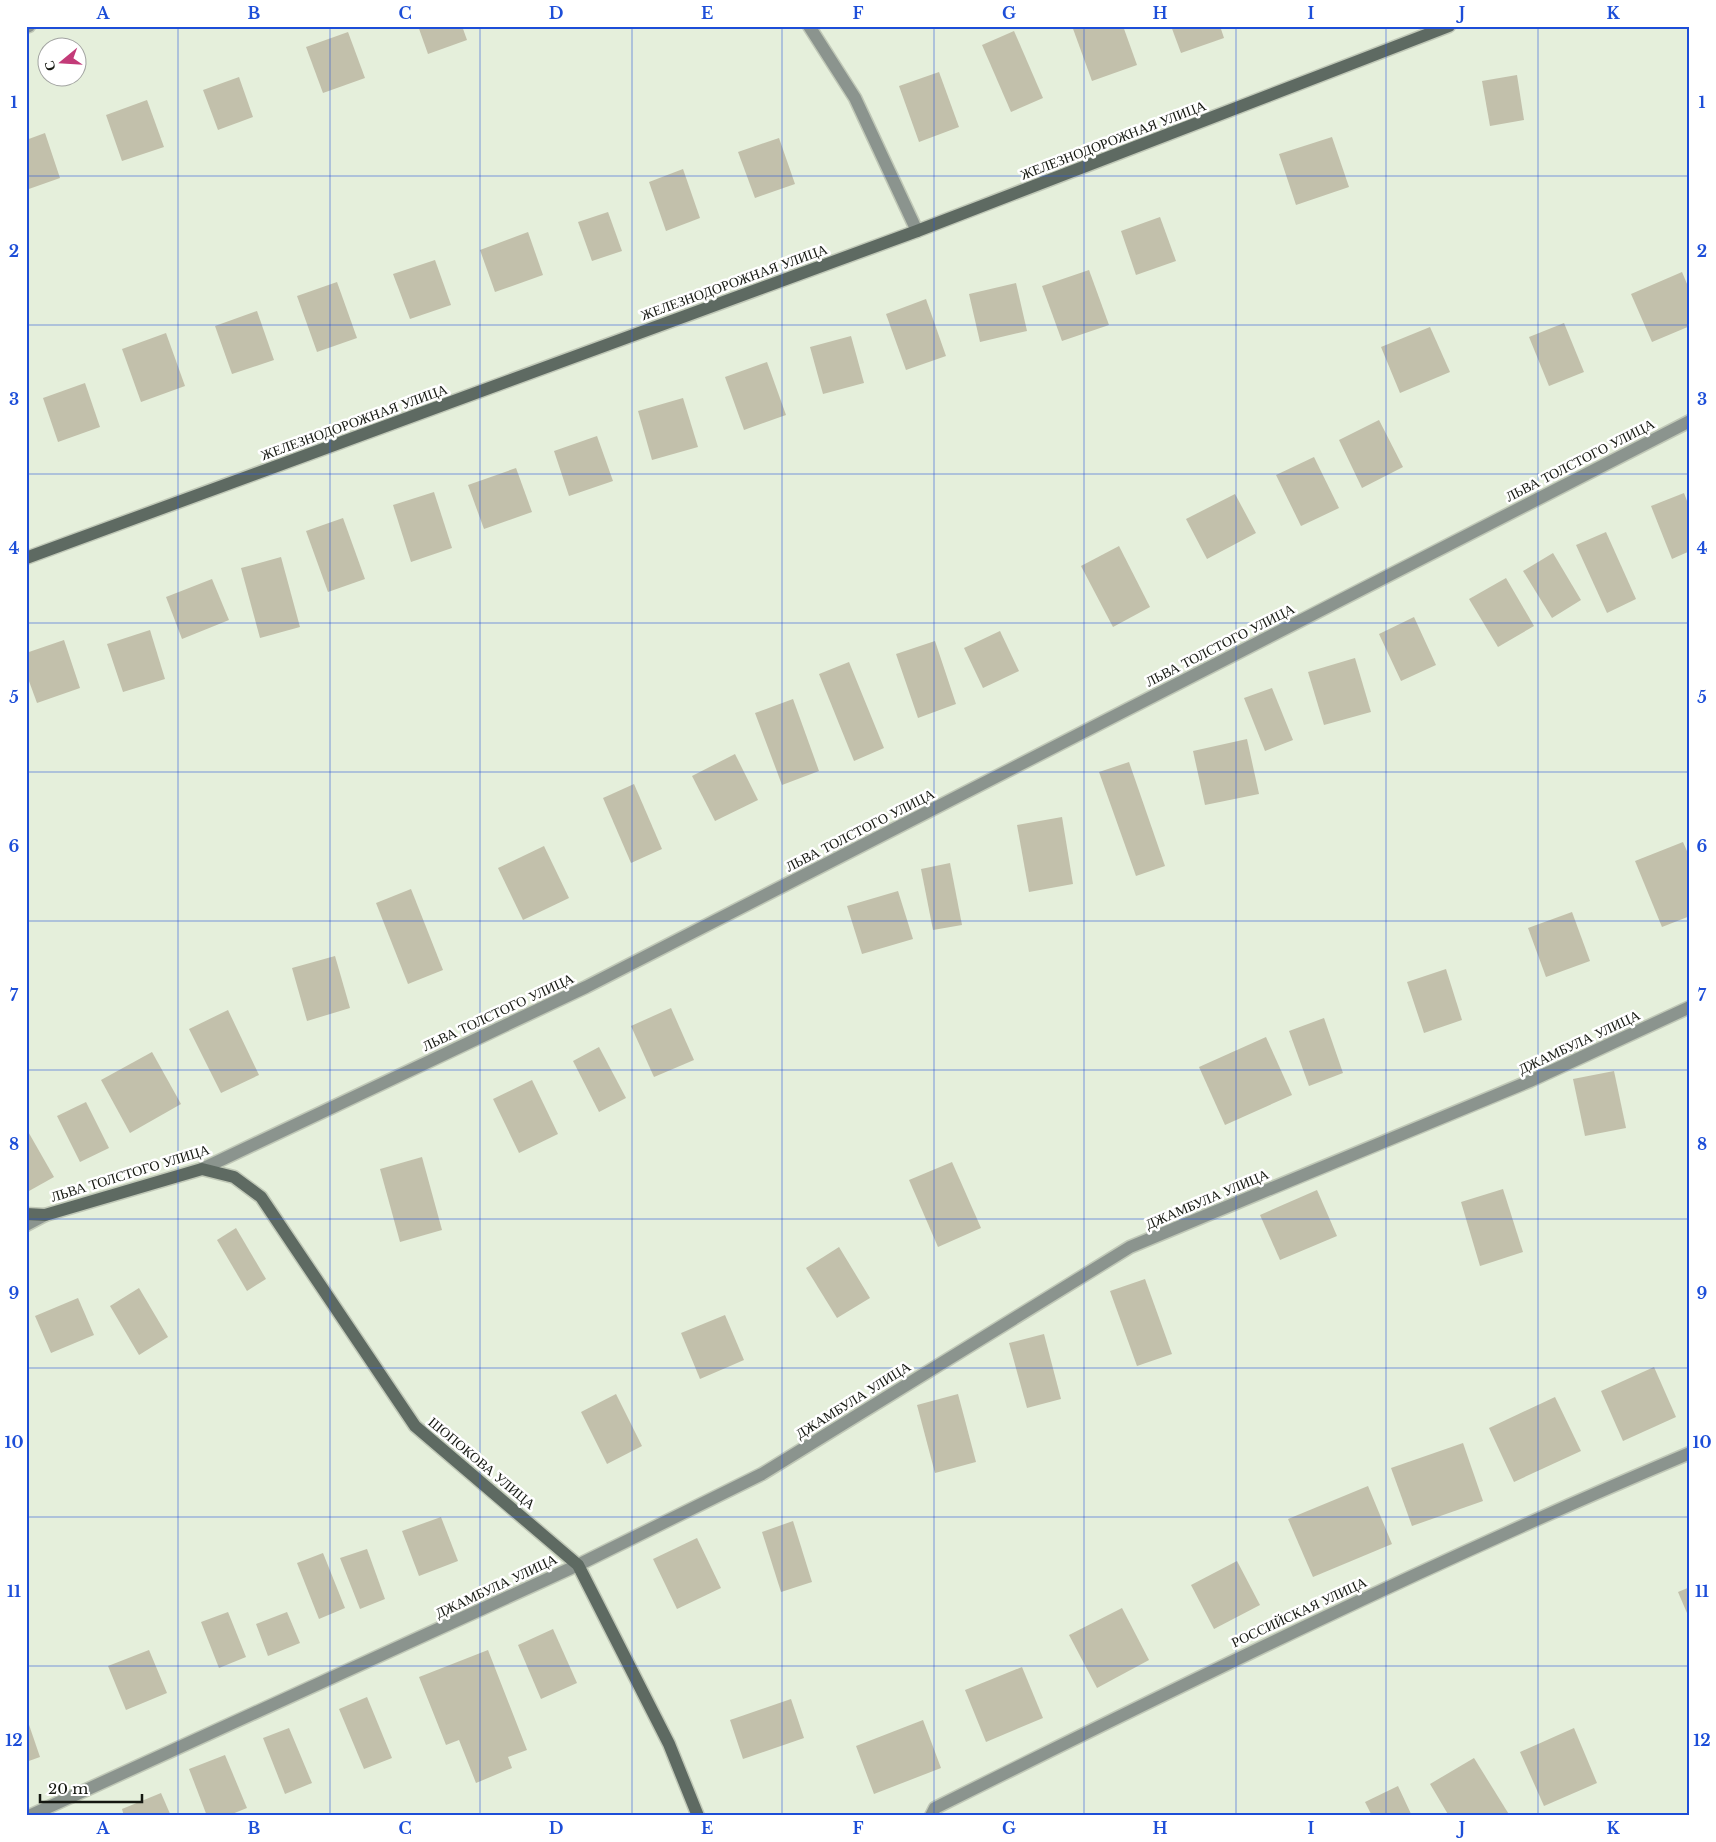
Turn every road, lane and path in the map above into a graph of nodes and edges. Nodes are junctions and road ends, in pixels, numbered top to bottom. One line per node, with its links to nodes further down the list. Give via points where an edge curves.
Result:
1 (809, 26): 3 (street, via 855,98)
2 (1449, 26): 3 (street, ЖЕЛЕЗНОДОРОЖНАЯ УЛИЦА)
3 (917, 231): 5 (street, ЖЕЛЕЗНОДОРОЖНАЯ УЛИЦА)
4 (1690, 421): 7 (street, ЛЬВА ТОЛСТОГО УЛИЦА, via 586,987)
5 (26, 558)
6 (1690, 1007): 12 (street, ДЖАМБУЛА УЛИЦА, via 1530,1082 1130,1247 762,1474)
7 (202, 1169): 9 (street, ЛЬВА ТОЛСТОГО УЛИЦА); 12 (street, ШОПОКОВА УЛИЦА, via 234,1177 262,1198 415,1426)
8 (26, 1214): 9 (street)
9 (45, 1215): 10 (street, ЛЬВА ТОЛСТОГО УЛИЦА)
10 (26, 1225)
11 (1690, 1453): 15 (street, РОССИЙСКАЯ УЛИЦА, via 1568,1504 1252,1650 935,1808)
12 (578, 1565): 13 (street, ДЖАМБУЛА УЛИЦА); 14 (street, ШОПОКОВА УЛИЦА, via 669,1744)
13 (29, 1816)
14 (698, 1816)
15 (931, 1816)

